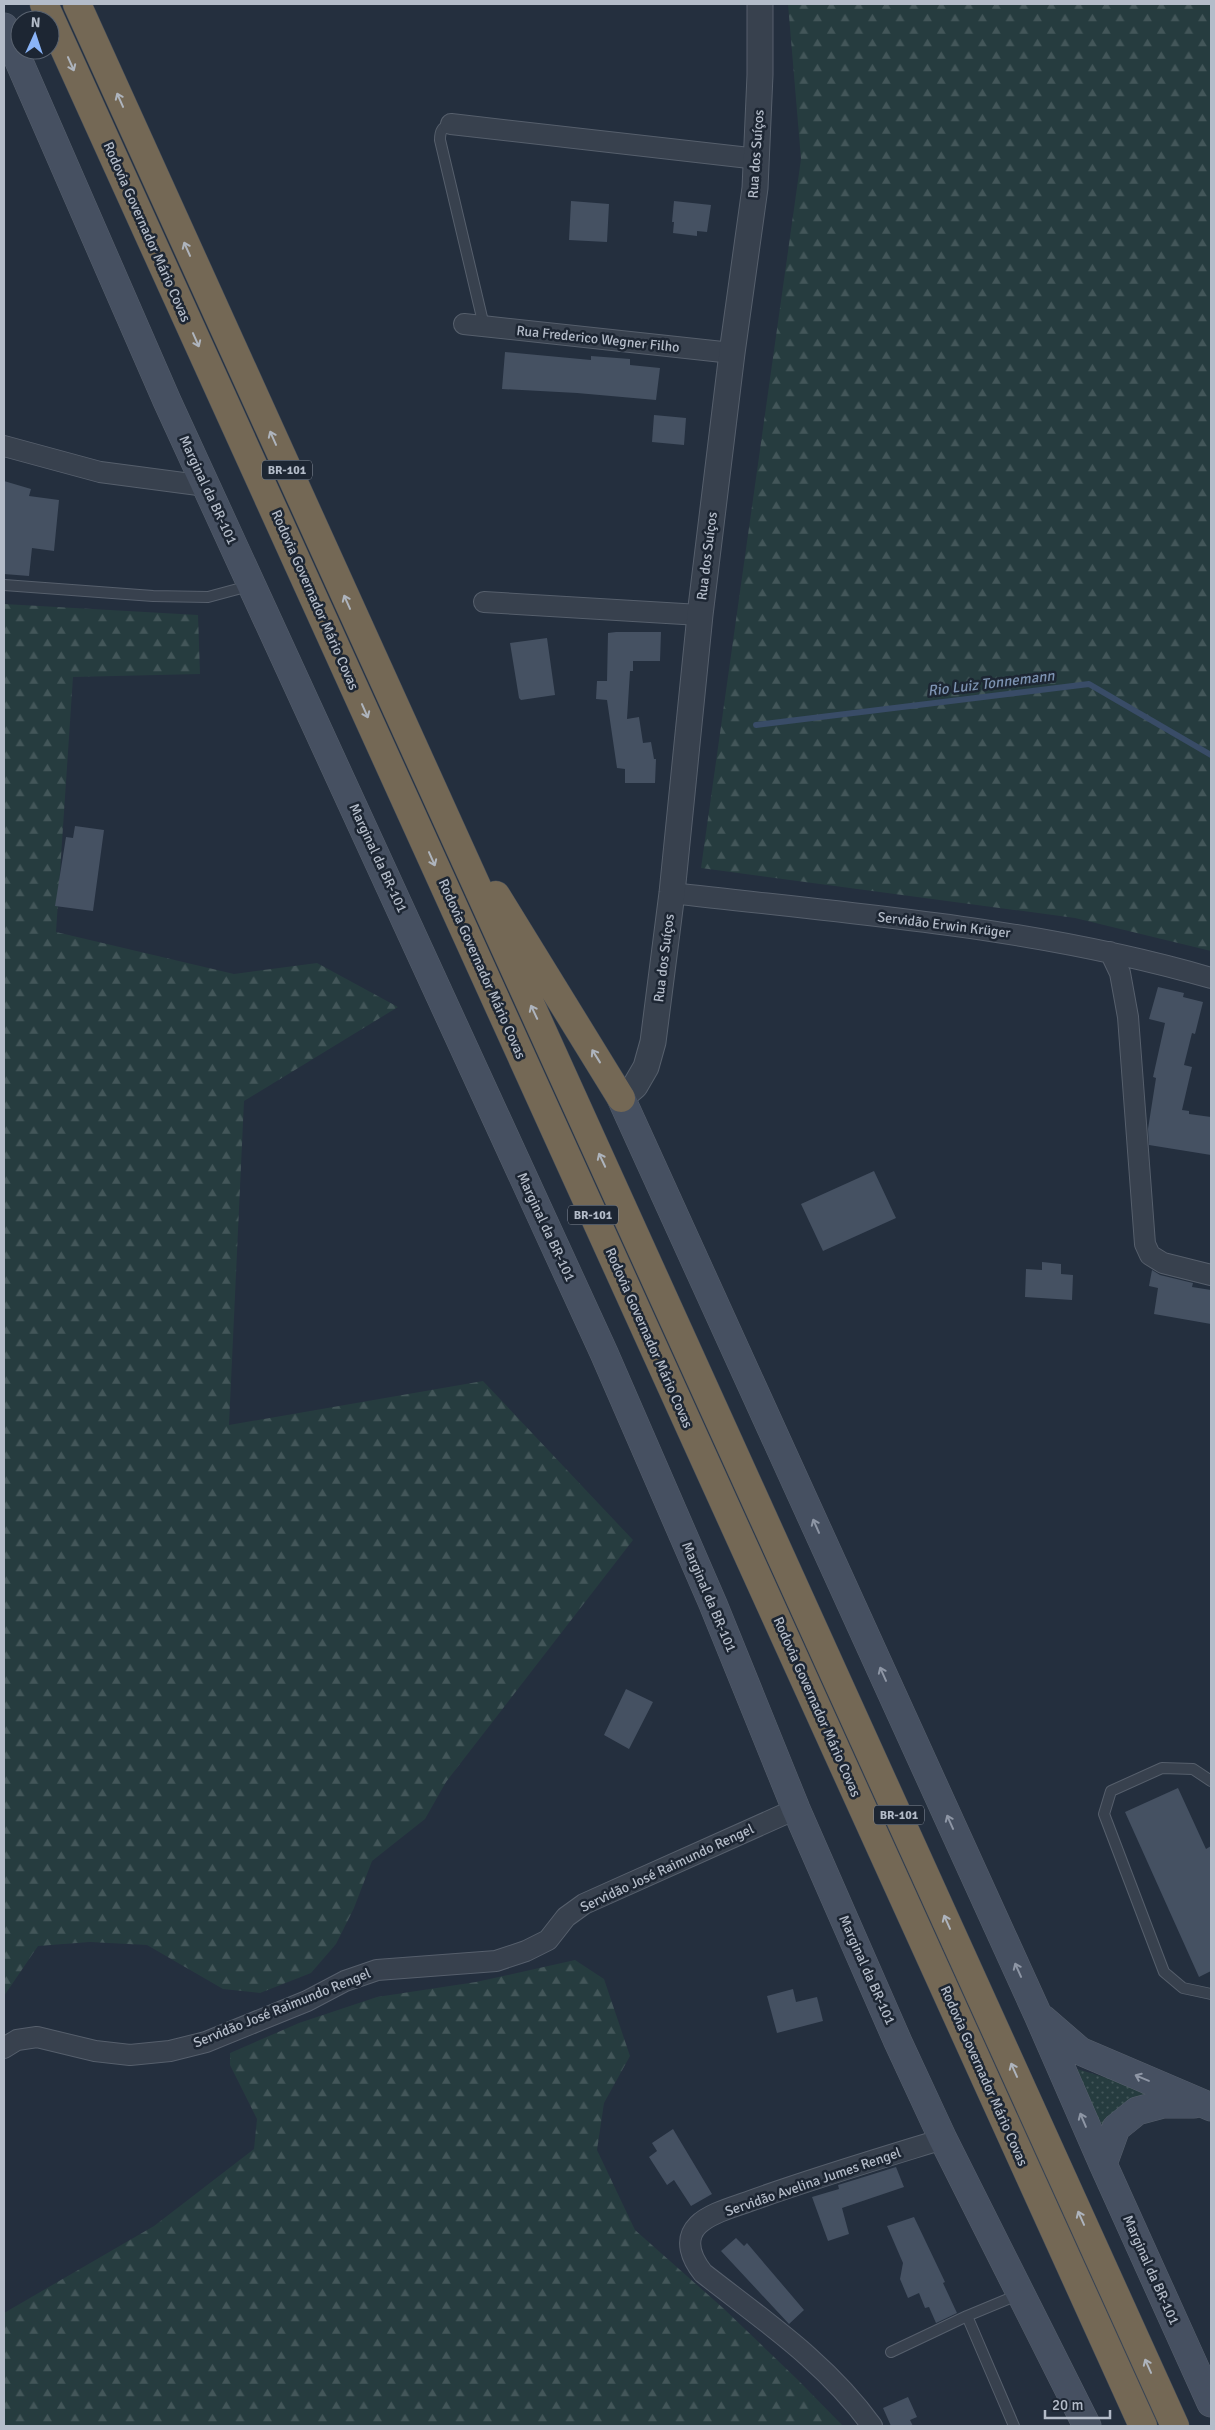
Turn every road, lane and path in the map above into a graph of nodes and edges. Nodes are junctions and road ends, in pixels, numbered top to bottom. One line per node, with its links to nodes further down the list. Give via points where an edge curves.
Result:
1 (44, 4): 37 (highway, Rodovia Governador Mário Covas / BR-101, one-way to 37)
2 (77, 4): 16 (highway, Rodovia Governador Mário Covas / BR-101, one-way to 2)
3 (760, 4): 6 (street, Rua dos Suíços)
4 (4, 27): 11 (main road, Marginal da BR-101)
5 (451, 124): 6 (street); 8 (lane, via 440,132 440,140)
6 (758, 159): 9 (street, Rua dos Suíços)
7 (464, 324): 8 (street, Rua Frederico Wegner Filho)
8 (484, 326): 9 (street, Rua Frederico Wegner Filho)
9 (732, 354): 15 (street, Rua dos Suíços)
10 (4, 446): 11 (street, via 100,472)
11 (206, 486): 13 (main road, Marginal da BR-101)
12 (4, 585): 13 (lane, via 208,597)
13 (253, 585): 23 (main road, Marginal da BR-101, via 604,1353 710,1596)
14 (484, 602): 15 (street)
15 (700, 614): 17 (street, Rua dos Suíços)
16 (430, 787): 20 (highway, one-way to 16); 38 (highway, Rodovia Governador Mário Covas / BR-101, one-way to 16, via 635,1231)
17 (672, 893): 18 (street, Servidão Erwin Krüger, via 968,927); 20 (street, Rua dos Suíços, via 653,1042 646,1067 635,1086)
18 (1110, 952): 19 (street, Servidão Erwin Krüger); 21 (street, via 1120,973 1128,1017 1145,1244 1150,1255 1163,1263)
19 (1211, 978)
20 (621, 1098): 25 (main road, Marginal da BR-101, one-way to 20)
21 (1211, 1275)
22 (1211, 1781): 24 (lane, via 1193,1770 1162,1768 1111,1791 1104,1814 1164,1972 1183,1988)
23 (796, 1810): 26 (street, Servidão José Raimundo Rengel, via 584,1904 566,1917 548,1940 496,1961 377,1970 206,2042 170,2051 130,2056 95,2052 37,2037 17,2040); 28 (main road, Marginal da BR-101)
24 (1211, 1994)
25 (1038, 2015): 27 (main road, one-way to 25, via 1080,2050); 29 (main road, Marginal da BR-101, one-way to 25)
26 (4, 2048)
27 (1207, 2105): 29 (main road, via 1163,2104 1137,2111 1116,2128)
28 (943, 2139): 30 (main road, Marginal da BR-101); 34 (street, Servidão Avelina Jumes Rengel, via 816,2178 728,2210 699,2224 692,2234 689,2247 693,2260 703,2273 816,2362)
29 (1103, 2164): 33 (main road, Marginal da BR-101)
30 (1021, 2294): 31 (lane); 36 (main road, Marginal da BR-101)
31 (967, 2316): 32 (lane); 35 (lane)
32 (891, 2352)
33 (1211, 2403)
34 (872, 2426)
35 (1014, 2426)
36 (1087, 2426)
37 (1143, 2426)
38 (1175, 2426)

